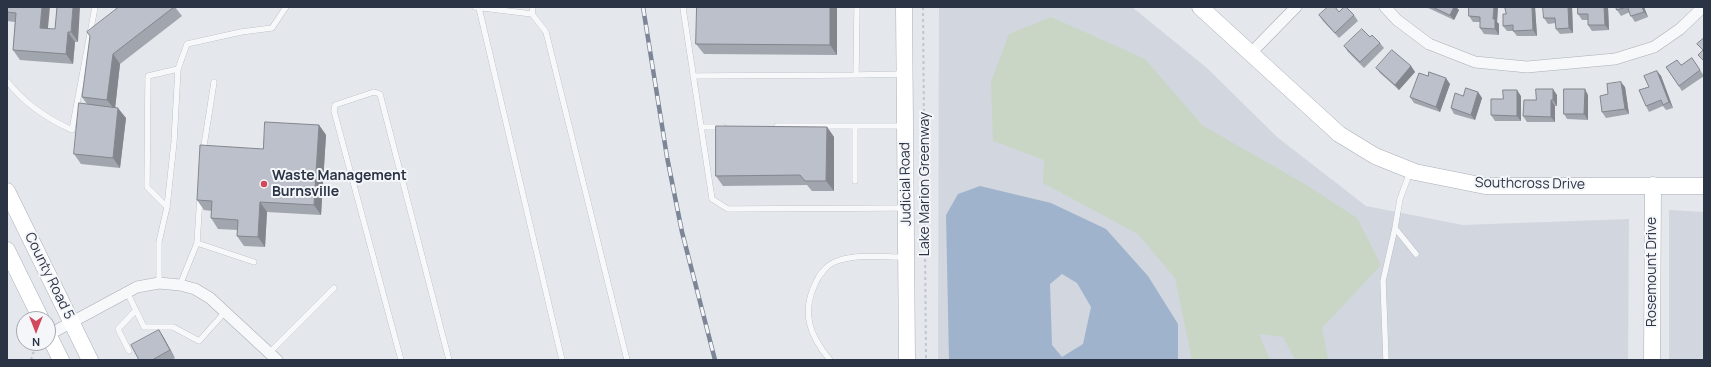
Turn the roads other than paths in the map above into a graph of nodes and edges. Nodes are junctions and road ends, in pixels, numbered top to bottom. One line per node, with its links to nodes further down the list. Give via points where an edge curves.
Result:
1 (96, 7): 18 (lane, via 72,130 55,122 16,92)
2 (286, 7): 14 (lane, via 272,28 187,44)
3 (533, 7): 12 (lane)
4 (684, 7): 17 (lane)
5 (856, 7): 16 (lane)
6 (904, 7): 15 (street, Judicial Road)
7 (1200, 7): 13 (street, Southcross Drive)
8 (1296, 7): 13 (street)
9 (1385, 7): 10 (street, via 1397,20 1429,44 1475,62 1527,67 1616,59 1654,47)
10 (1703, 7)
11 (477, 8): 12 (lane); 56 (lane)
12 (532, 14): 57 (lane, via 546,32)
13 (1251, 52): 26 (street, Southcross Drive, via 1339,134 1375,156)
14 (178, 69): 32 (lane); 32 (lane, via 148,76 147,187)
15 (905, 74): 16 (lane); 22 (street, Judicial Road)
16 (856, 75): 17 (lane)
17 (693, 76): 23 (lane)
18 (7, 81)
19 (214, 82): 25 (lane)
20 (771, 126): 21 (lane)
21 (855, 126): 22 (lane); 27 (lane)
22 (905, 126): 33 (street, Judicial Road)
23 (701, 127): 24 (lane); 33 (lane, via 712,199 728,209)
24 (732, 127)
25 (203, 161)
26 (1411, 171): 28 (street, Southcross Drive, via 1484,186); 34 (lane, via 1400,199)
27 (855, 181)
28 (1653, 185): 29 (street, Southcross Drive); 61 (street, Rosemount Drive)
29 (1704, 186)
30 (7, 191): 47 (street, County Road 5)
31 (200, 191): 35 (lane)
32 (167, 207): 40 (lane, via 159,242)
33 (906, 208): 38 (street, Judicial Road)
34 (1395, 228): 37 (lane); 60 (lane, via 1383,280)
35 (196, 243): 39 (lane); 41 (lane)
36 (7, 250): 45 (street, County Road 5)
37 (1416, 254)
38 (906, 257): 58 (lane, via 853,258 826,268 812,291 808,319 820,348); 59 (street, Judicial Road)
39 (254, 262)
40 (159, 282): 41 (street); 43 (street)
41 (180, 285): 46 (street, via 195,289)
42 (334, 288): 51 (lane)
43 (127, 292): 44 (lane); 47 (street)
44 (136, 310): 46 (lane, via 144,327 173,327 199,341); 50 (lane, via 118,329)
45 (37, 311)
46 (225, 312): 51 (street)
47 (71, 322): 48 (street); 53 (street, County Road 5)
48 (56, 330)
49 (56, 350): 52 (street, County Road 5)
50 (129, 351)
51 (273, 356)
52 (61, 360)
53 (90, 360)
54 (401, 360): 55 (lane, via 334,111 335,105 374,92 380,94)
55 (449, 360)
56 (562, 360)
57 (626, 360)
58 (830, 360)
59 (907, 360)
60 (1386, 360)
61 (1652, 360)

